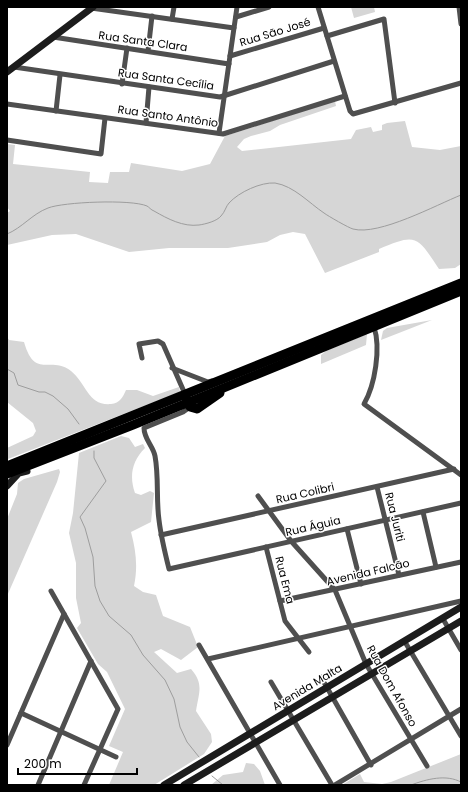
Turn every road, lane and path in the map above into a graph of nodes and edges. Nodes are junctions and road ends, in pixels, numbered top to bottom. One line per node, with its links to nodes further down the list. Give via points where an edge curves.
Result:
1 (92, 7): 7 (street); 14 (street)
2 (174, 7): 9 (street)
3 (238, 7): 8 (street)
4 (269, 7): 8 (street)
5 (318, 7): 12 (street)
6 (459, 7): 10 (street)
7 (152, 16): 9 (street); 16 (street)
8 (236, 17): 11 (street)
9 (172, 19): 11 (street)
10 (461, 24)
11 (234, 28): 17 (street)
12 (324, 28): 13 (street); 17 (street, Rua São José)
13 (327, 36): 18 (street); 28 (street, via 384,19)
14 (53, 37): 15 (street, Rua Santa Clara); 20 (street)
15 (127, 48): 16 (street, Rua Santa Clara); 24 (street)
16 (148, 51): 19 (street, Rua Santa Clara)
17 (230, 56): 19 (street)
18 (334, 61): 26 (street, Rua Santa Cecília); 27 (street)
19 (229, 64): 26 (street)
20 (14, 67): 21 (street); 22 (street, Rua Santa Cecília)
21 (7, 72)
22 (60, 75): 24 (street, Rua Santa Cecília); 30 (street)
23 (461, 83): 28 (street)
24 (122, 84): 25 (street, Rua Santa Cecília)
25 (149, 88): 26 (street, Rua Santa Cecília); 32 (street)
26 (225, 96): 33 (street)
27 (345, 96): 28 (street, via 353,114); 33 (street, Rua Santo Antônio, via 223,134)
28 (395, 103)
29 (7, 104): 30 (street, Rua Santo Antônio)
30 (56, 111): 31 (street, Rua Santo Antônio)
31 (105, 118): 32 (street, Rua Santo Antônio); 34 (street, via 100,154)
32 (146, 123): 33 (street, Rua Santo Antônio)
33 (219, 133)
34 (7, 140)
35 (461, 283): 40 (highway)
36 (461, 291): 37 (highway)
37 (374, 327): 41 (highway, via 277,366 217,394 197,409); 46 (street, via 378,337 373,384 364,404)
38 (142, 358): 39 (street, via 139,344 158,341 165,348)
39 (172, 368): 40 (street, via 208,382); 41 (street)
40 (226, 378): 41 (highway, via 188,397)
41 (187, 401): 42 (highway); 43 (street, via 183,412 146,426); 45 (highway)
42 (133, 425): 43 (street); 44 (highway)
43 (144, 433): 57 (street, via 155,456)
44 (55, 456): 47 (highway); 49 (street, via 45,464 19,473)
45 (7, 466)
46 (454, 470): 48 (street); 50 (street, Rua Colibri)
47 (7, 474)
48 (461, 475)
49 (9, 485)
50 (377, 487): 53 (street, Rua Colibri); 55 (street, Rua Juriti)
51 (258, 496): 53 (street, Rua Dom Afonso)
52 (461, 503): 54 (street, Rua Águia)
53 (269, 511): 57 (street, Rua Colibri); 58 (street, Rua Dom Afonso)
54 (423, 512): 55 (street, Rua Águia); 61 (street)
55 (385, 520): 56 (street, Rua Águia); 62 (street, Rua Juriti)
56 (347, 529): 58 (street, Rua Águia); 63 (street)
57 (161, 536): 59 (street, Rua Águia, via 169,569)
58 (291, 541): 59 (street, Rua Águia); 64 (street, Rua Dom Afonso)
59 (266, 547): 67 (street, Rua Ema)
60 (461, 562): 61 (street, Avenida Falcão)
61 (436, 567): 62 (street, Avenida Falcão)
62 (399, 575): 63 (street, Avenida Falcão)
63 (361, 584): 64 (street, Avenida Falcão)
64 (335, 590): 67 (street, Avenida Falcão); 72 (street, Rua Dom Afonso)
65 (51, 591): 69 (street)
66 (461, 601): 72 (street)
67 (280, 602): 74 (street, Rua Ema, via 283,617)
68 (461, 608): 70 (street, Avenida Malta)
69 (64, 614): 81 (street); 90 (street)
70 (443, 619): 73 (street); 75 (street, Avenida Malta)
71 (461, 621): 73 (street, Avenida Malta)
72 (350, 627): 74 (street); 82 (street, Rua Dom Afonso)
73 (448, 628): 77 (street); 78 (street, Avenida Malta)
74 (299, 638): 79 (street); 80 (street)
75 (405, 642): 78 (street); 82 (street, Avenida Malta)
76 (199, 645): 80 (street)
77 (461, 650)
78 (410, 651): 83 (street, Avenida Malta); 91 (street)
79 (309, 652)
80 (208, 659): 94 (street)
81 (91, 661): 93 (street); 99 (street, via 118,709)
82 (366, 664): 83 (street, Rua Dom Afonso); 86 (street, Avenida Malta)
83 (372, 674): 87 (street, Avenida Malta); 96 (street, Rua Dom Afonso)
84 (321, 677): 86 (street)
85 (271, 682): 89 (street)
86 (327, 688): 87 (street); 89 (street, Avenida Malta)
87 (332, 696): 92 (street, Avenida Malta); 101 (street)
88 (461, 709): 91 (street)
89 (288, 711): 92 (street); 94 (street, Avenida Malta)
90 (21, 713): 93 (street); 98 (street)
91 (449, 717): 95 (street); 96 (street)
92 (293, 720): 97 (street, Avenida Malta); 108 (street)
93 (61, 733): 99 (street); 103 (street)
94 (249, 734): 97 (street); 105 (street, Avenida Malta)
95 (461, 736)
96 (411, 741): 101 (street); 102 (street, Rua Dom Afonso)
97 (255, 743): 106 (street, Avenida Malta); 107 (street)
98 (7, 745)
99 (99, 750): 100 (street); 104 (street)
100 (116, 758)
101 (371, 764): 109 (street)
102 (427, 766)
103 (38, 785)
104 (84, 785)
105 (164, 785)
106 (184, 785)
107 (280, 785)
108 (332, 785)
109 (335, 785)

